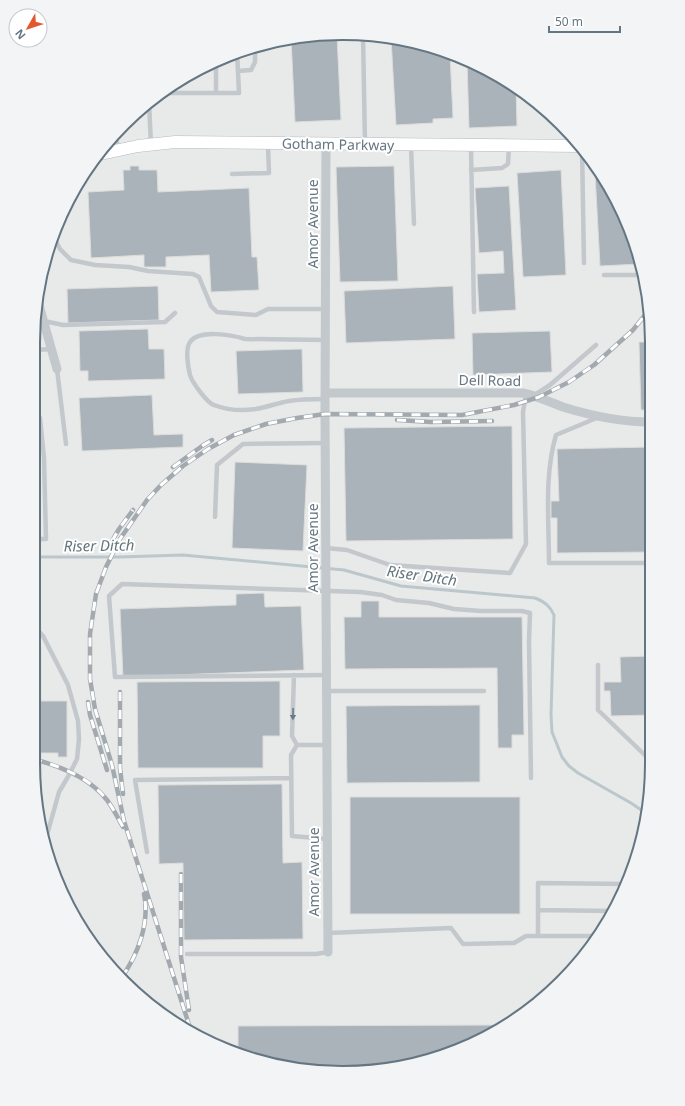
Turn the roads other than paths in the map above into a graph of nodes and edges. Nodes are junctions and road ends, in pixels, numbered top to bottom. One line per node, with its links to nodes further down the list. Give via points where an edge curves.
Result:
1 (363, 41): 12 (lane)
2 (255, 53): 5 (lane, via 255,62 251,70)
3 (237, 59): 5 (lane)
4 (216, 68): 7 (lane)
5 (238, 71): 7 (lane, via 239,93)
6 (171, 93): 7 (lane)
7 (216, 93)
8 (149, 110): 14 (lane)
9 (116, 142): 18 (lane)
10 (268, 143): 11 (street, Gotham Parkway); 14 (street, Gotham Parkway, via 175,142); 22 (lane, via 269,172)
11 (326, 144): 12 (street, Gotham Parkway); 28 (street, Amor Avenue)
12 (365, 144): 13 (street, Gotham Parkway)
13 (411, 144): 15 (street, Gotham Parkway); 23 (lane)
14 (150, 145): 18 (street, Gotham Parkway)
15 (471, 145): 16 (street, Gotham Parkway); 21 (lane)
16 (509, 145): 17 (street, Gotham Parkway); 21 (lane, via 506,166)
17 (572, 146)
18 (120, 150): 19 (street, Gotham Parkway)
19 (107, 153)
20 (582, 158): 25 (lane)
21 (471, 170): 29 (lane)
22 (232, 174)
23 (414, 224)
24 (57, 242): 28 (lane, via 72,260 95,265 194,274 199,277 211,306 217,312 256,315 268,309)
25 (584, 263)
26 (604, 275): 27 (lane)
27 (637, 275)
28 (326, 309): 33 (street, Amor Avenue)
29 (474, 312)
30 (175, 313): 32 (lane, via 164,322 63,325)
31 (42, 314): 32 (street)
32 (44, 321): 35 (street)
33 (326, 340): 39 (street, Amor Avenue); 39 (lane, via 245,339 216,334 200,335 190,342 187,351 190,375 198,389 213,405 236,410 257,409)
34 (596, 344): 38 (lane, via 550,385)
35 (53, 349): 36 (lane); 37 (street)
36 (40, 350)
37 (57, 369): 44 (lane)
38 (529, 395): 39 (street, Dell Road, via 499,393); 40 (street, Dell Road); 47 (lane, via 523,412 526,544 510,573 390,565 347,550)
39 (326, 396): 43 (street, Amor Avenue)
40 (601, 416): 42 (street, Dell Road); 48 (lane, via 556,435 548,479 549,563)
41 (40, 418): 46 (lane, via 44,458 46,539)
42 (645, 422)
43 (326, 443): 45 (lane, via 243,444 217,464); 47 (street, Amor Avenue)
44 (66, 444)
45 (216, 517)
46 (40, 539)
47 (326, 548): 49 (street, Amor Avenue)
48 (645, 562)
49 (326, 592): 52 (lane, via 122,584 109,596 116,677); 53 (street, Amor Avenue); 60 (lane, via 360,592 454,609 530,613)
50 (40, 633): 61 (lane, via 68,685 80,739 77,759 59,792)
51 (598, 666): 58 (lane, via 598,710)
52 (294, 675): 53 (lane); 56 (lane, one-way to 56, via 292,736)
53 (327, 675): 54 (street, Amor Avenue)
54 (327, 691): 55 (lane); 57 (street, Amor Avenue)
55 (484, 691)
56 (297, 745): 57 (lane); 59 (lane, via 291,755)
57 (327, 745): 62 (street, Amor Avenue)
58 (645, 755)
59 (291, 778): 62 (lane, via 292,836); 63 (lane, via 135,780)
60 (531, 778)
61 (48, 832)
62 (327, 839): 67 (street, Amor Avenue)
63 (147, 852)
64 (620, 884): 65 (lane, via 538,883)
65 (538, 910): 66 (lane); 68 (lane)
66 (606, 911)
67 (328, 933): 68 (lane, via 451,928 463,944 514,943 526,936); 70 (street, Amor Avenue)
68 (538, 936): 69 (lane)
69 (591, 936)
70 (328, 952): 71 (lane)
71 (188, 954)

